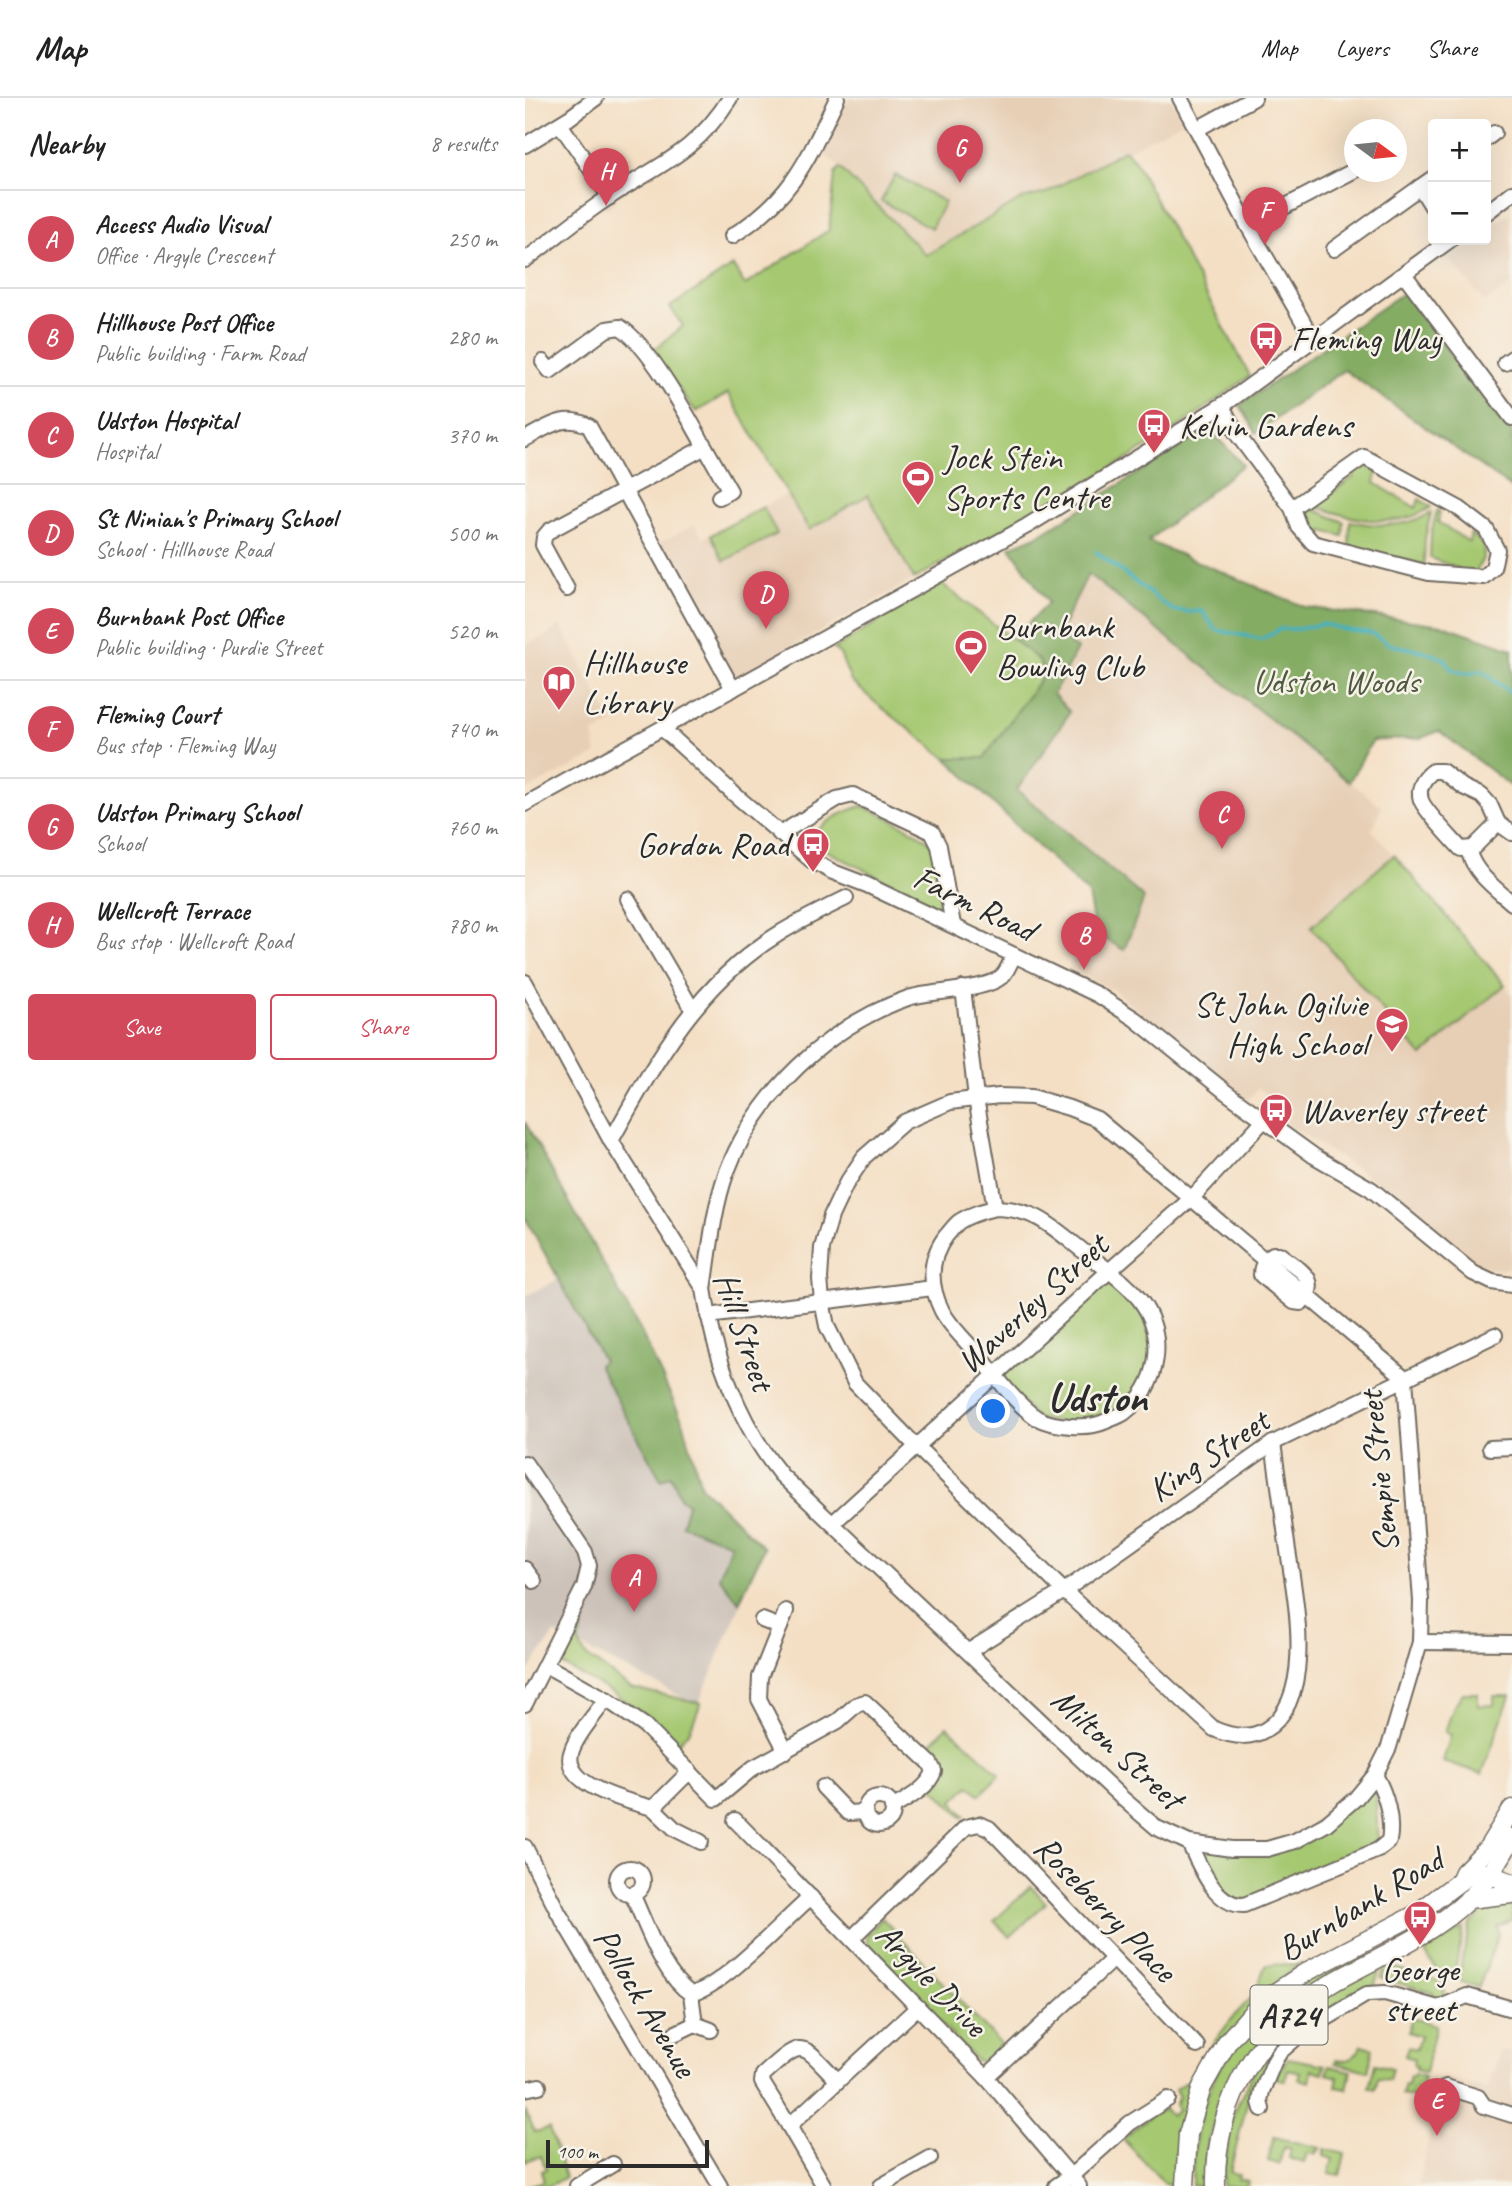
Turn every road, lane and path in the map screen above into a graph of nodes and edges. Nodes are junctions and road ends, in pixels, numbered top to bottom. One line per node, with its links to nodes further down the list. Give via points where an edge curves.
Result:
1 (596, 98): 6 (street)
2 (730, 98): 13 (street, via 696,142)
3 (837, 98): 17 (street, via 785,194)
4 (1180, 98): 7 (street)
5 (1254, 98): 7 (street)
6 (560, 124): 8 (street); 13 (street)
7 (1197, 129): 16 (street)
8 (525, 145)
9 (1344, 176): 16 (street)
10 (1428, 181): 11 (street)
11 (1420, 187): 14 (street); 19 (street)
12 (1512, 193): 15 (street)
13 (610, 197): 20 (street)
14 (1428, 200)
15 (1491, 209)
16 (1248, 226): 22 (street)
17 (732, 236)
18 (1443, 245): 21 (street)
19 (1334, 249)
20 (525, 260)
21 (1404, 274): 22 (street); 25 (street)
22 (1313, 339): 24 (street)
23 (543, 362): 27 (street, via 550,371 607,329 620,327 632,334 655,366)
24 (1222, 406): 30 (street); 32 (street, via 1019,531)
25 (1512, 418)
26 (525, 439): 28 (street, via 562,419 589,426)
27 (705, 447): 28 (street); 29 (street, via 730,491)
28 (624, 489): 31 (street, via 544,537 543,545); 32 (street)
29 (719, 497)
30 (1291, 508): 30 (street, via 1364,457 1460,509 1486,529 1497,550 1493,568 1483,578 1429,573 1332,549 1313,543)
31 (567, 589)
32 (733, 689): 33 (street)
33 (663, 729): 34 (street); 37 (street, Farm Road)
34 (525, 804)
35 (1498, 823): 36 (street); 38 (street); 38 (street, via 1482,796 1443,771 1427,776 1420,786 1421,802 1461,849)
36 (1512, 833)
37 (780, 834): 42 (street, Farm Road, via 833,872); 42 (street, via 837,799 853,795 932,832 939,846)
38 (1468, 850): 41 (street, via 1484,879)
39 (846, 898): 46 (street, via 779,933 737,965)
40 (628, 899): 46 (street)
41 (1512, 903)
42 (953, 925): 43 (street, Farm Road)
43 (1014, 955): 45 (street, via 1003,975 992,983); 48 (street, Farm Road, via 1126,1013)
44 (525, 982): 49 (street, Hill Street)
45 (963, 988): 47 (street); 55 (street, via 908,998 859,1020 788,1076 750,1126 727,1173 715,1211)
46 (692, 1009): 49 (street)
47 (976, 1098): 50 (street, Sempie Street, via 1032,1097 1097,1119); 51 (street); 56 (street, Sempie Street, via 950,1102 904,1122 864,1157 831,1216 822,1248)
48 (1264, 1119): 50 (street, Waverley Street); 53 (street, Farm Road, via 1314,1156 1371,1189 1473,1273 1492,1282)
49 (611, 1141): 55 (street, Hill Street)
50 (1192, 1198): 52 (street, Waverley Street); 60 (street, Sempie Street)
51 (995, 1208): 52 (street, via 1038,1217); 54 (street, via 958,1222 943,1241 932,1263)
52 (1109, 1271): 59 (street, Waverley Street); 59 (street, via 1140,1300 1156,1332 1157,1362 1148,1386 1123,1413 1094,1427 1038,1419)
53 (1512, 1284)
54 (933, 1288): 56 (street); 59 (street, via 943,1312)
55 (704, 1289): 57 (street, Hill Street)
56 (822, 1301): 57 (street); 62 (street, Sempie Street, via 827,1326 855,1383)
57 (708, 1316): 67 (street, Hill Street, via 724,1370 766,1457)
58 (1495, 1335): 60 (street, King Street)
59 (996, 1376): 62 (street, Waverley Street)
60 (1405, 1378): 61 (street, King Street); 72 (street, Sempie Street)
61 (1273, 1443): 68 (street, King Street); 68 (street, Sempie Street, via 1299,1630 1291,1694 1274,1725 1243,1736 1214,1729)
62 (917, 1447): 67 (street, Waverley Street); 68 (street, Sempie Street)
63 (1512, 1447): 64 (street)
64 (1490, 1448)
65 (525, 1463): 66 (street)
66 (530, 1483): 75 (street, via 585,1552 589,1566 579,1599)
67 (833, 1523): 74 (street, Hill Street)
68 (1064, 1591): 74 (street, King Street)
69 (786, 1611): 71 (street)
70 (762, 1620): 71 (street)
71 (780, 1626): 78 (street, via 761,1677 759,1699)
72 (1420, 1642): 73 (street); 80 (street, Milton Street, via 1389,1747)
73 (1512, 1643)
74 (969, 1651): 87 (street, Milton Street, via 1122,1798 1157,1828)
75 (545, 1665): 76 (street); 77 (street)
76 (606, 1699): 79 (street, via 645,1726); 82 (street, via 571,1751 570,1764 575,1775 608,1795)
77 (525, 1704)
78 (786, 1751): 79 (street, via 753,1768 716,1799); 81 (street, via 865,1702 934,1771 915,1794 892,1808 884,1798 875,1797 865,1812 848,1813)
79 (690, 1771): 82 (street)
80 (1375, 1775): 87 (street, Milton Street, via 1326,1824 1295,1841 1267,1849); 87 (street, via 1389,1816 1389,1840 1378,1850 1244,1905 1225,1901)
81 (823, 1787)
82 (653, 1808): 86 (street, via 675,1829)
83 (1512, 1809): 89 (main road)
84 (735, 1820): 95 (street, Argyle Drive)
85 (1512, 1838): 90 (main road, Burnbank Road)
86 (701, 1842)
87 (1189, 1843)
88 (525, 1847): 118 (street, Pollock Avenue, via 558,1912)
89 (1487, 1849): 90 (main road); 91 (main road)
90 (1490, 1875): 91 (main road, Burnbank Road / A724, via 1481,1872); 92 (main road); 96 (main road, Burnbank Road)
91 (1460, 1881): 122 (main road, Burnbank Road / A724, via 1415,1914 1288,1984 1239,2026 1214,2063 1197,2101 1187,2142)
92 (1512, 1883)
93 (632, 1894): 99 (street, via 666,1967)
94 (1512, 1894): 96 (main road)
95 (811, 1897): 97 (street, Argyle Drive); 99 (street, via 719,1980)
96 (1468, 1899): 123 (main road, Burnbank Road / A724, via 1443,1920 1312,1997 1267,2037 1241,2076 1227,2109)
97 (852, 1938): 98 (street, Roseberry Place, via 966,1827 979,1824 989,1828); 100 (street, Argyle Drive)
98 (1114, 1959): 105 (street, Roseberry Place); 106 (street)
99 (691, 1994): 102 (street)
100 (918, 2007): 106 (street, Argyle Drive); 107 (street)
101 (1512, 2009): 110 (street, via 1467,1996 1438,2008 1385,1993 1367,1994 1288,2045 1274,2062 1262,2091)
102 (695, 2024): 103 (street); 104 (street)
103 (711, 2030)
104 (674, 2034)
105 (1197, 2046)
106 (986, 2077): 116 (street, Argyle Drive)
107 (838, 2081): 112 (street); 112 (street, via 809,2051 791,2049 763,2075 762,2082)
108 (1446, 2087): 111 (street)
109 (1168, 2099): 116 (street, via 1130,2123)
110 (1262, 2109)
111 (1512, 2115)
112 (789, 2126): 119 (street)
113 (921, 2158): 120 (street)
114 (613, 2164): 115 (street)
115 (595, 2181): 117 (street)
116 (1075, 2181): 121 (street)
117 (576, 2186)
118 (720, 2186)
119 (824, 2186)
120 (881, 2186)
121 (1056, 2186)
122 (1185, 2186)
123 (1216, 2186)

